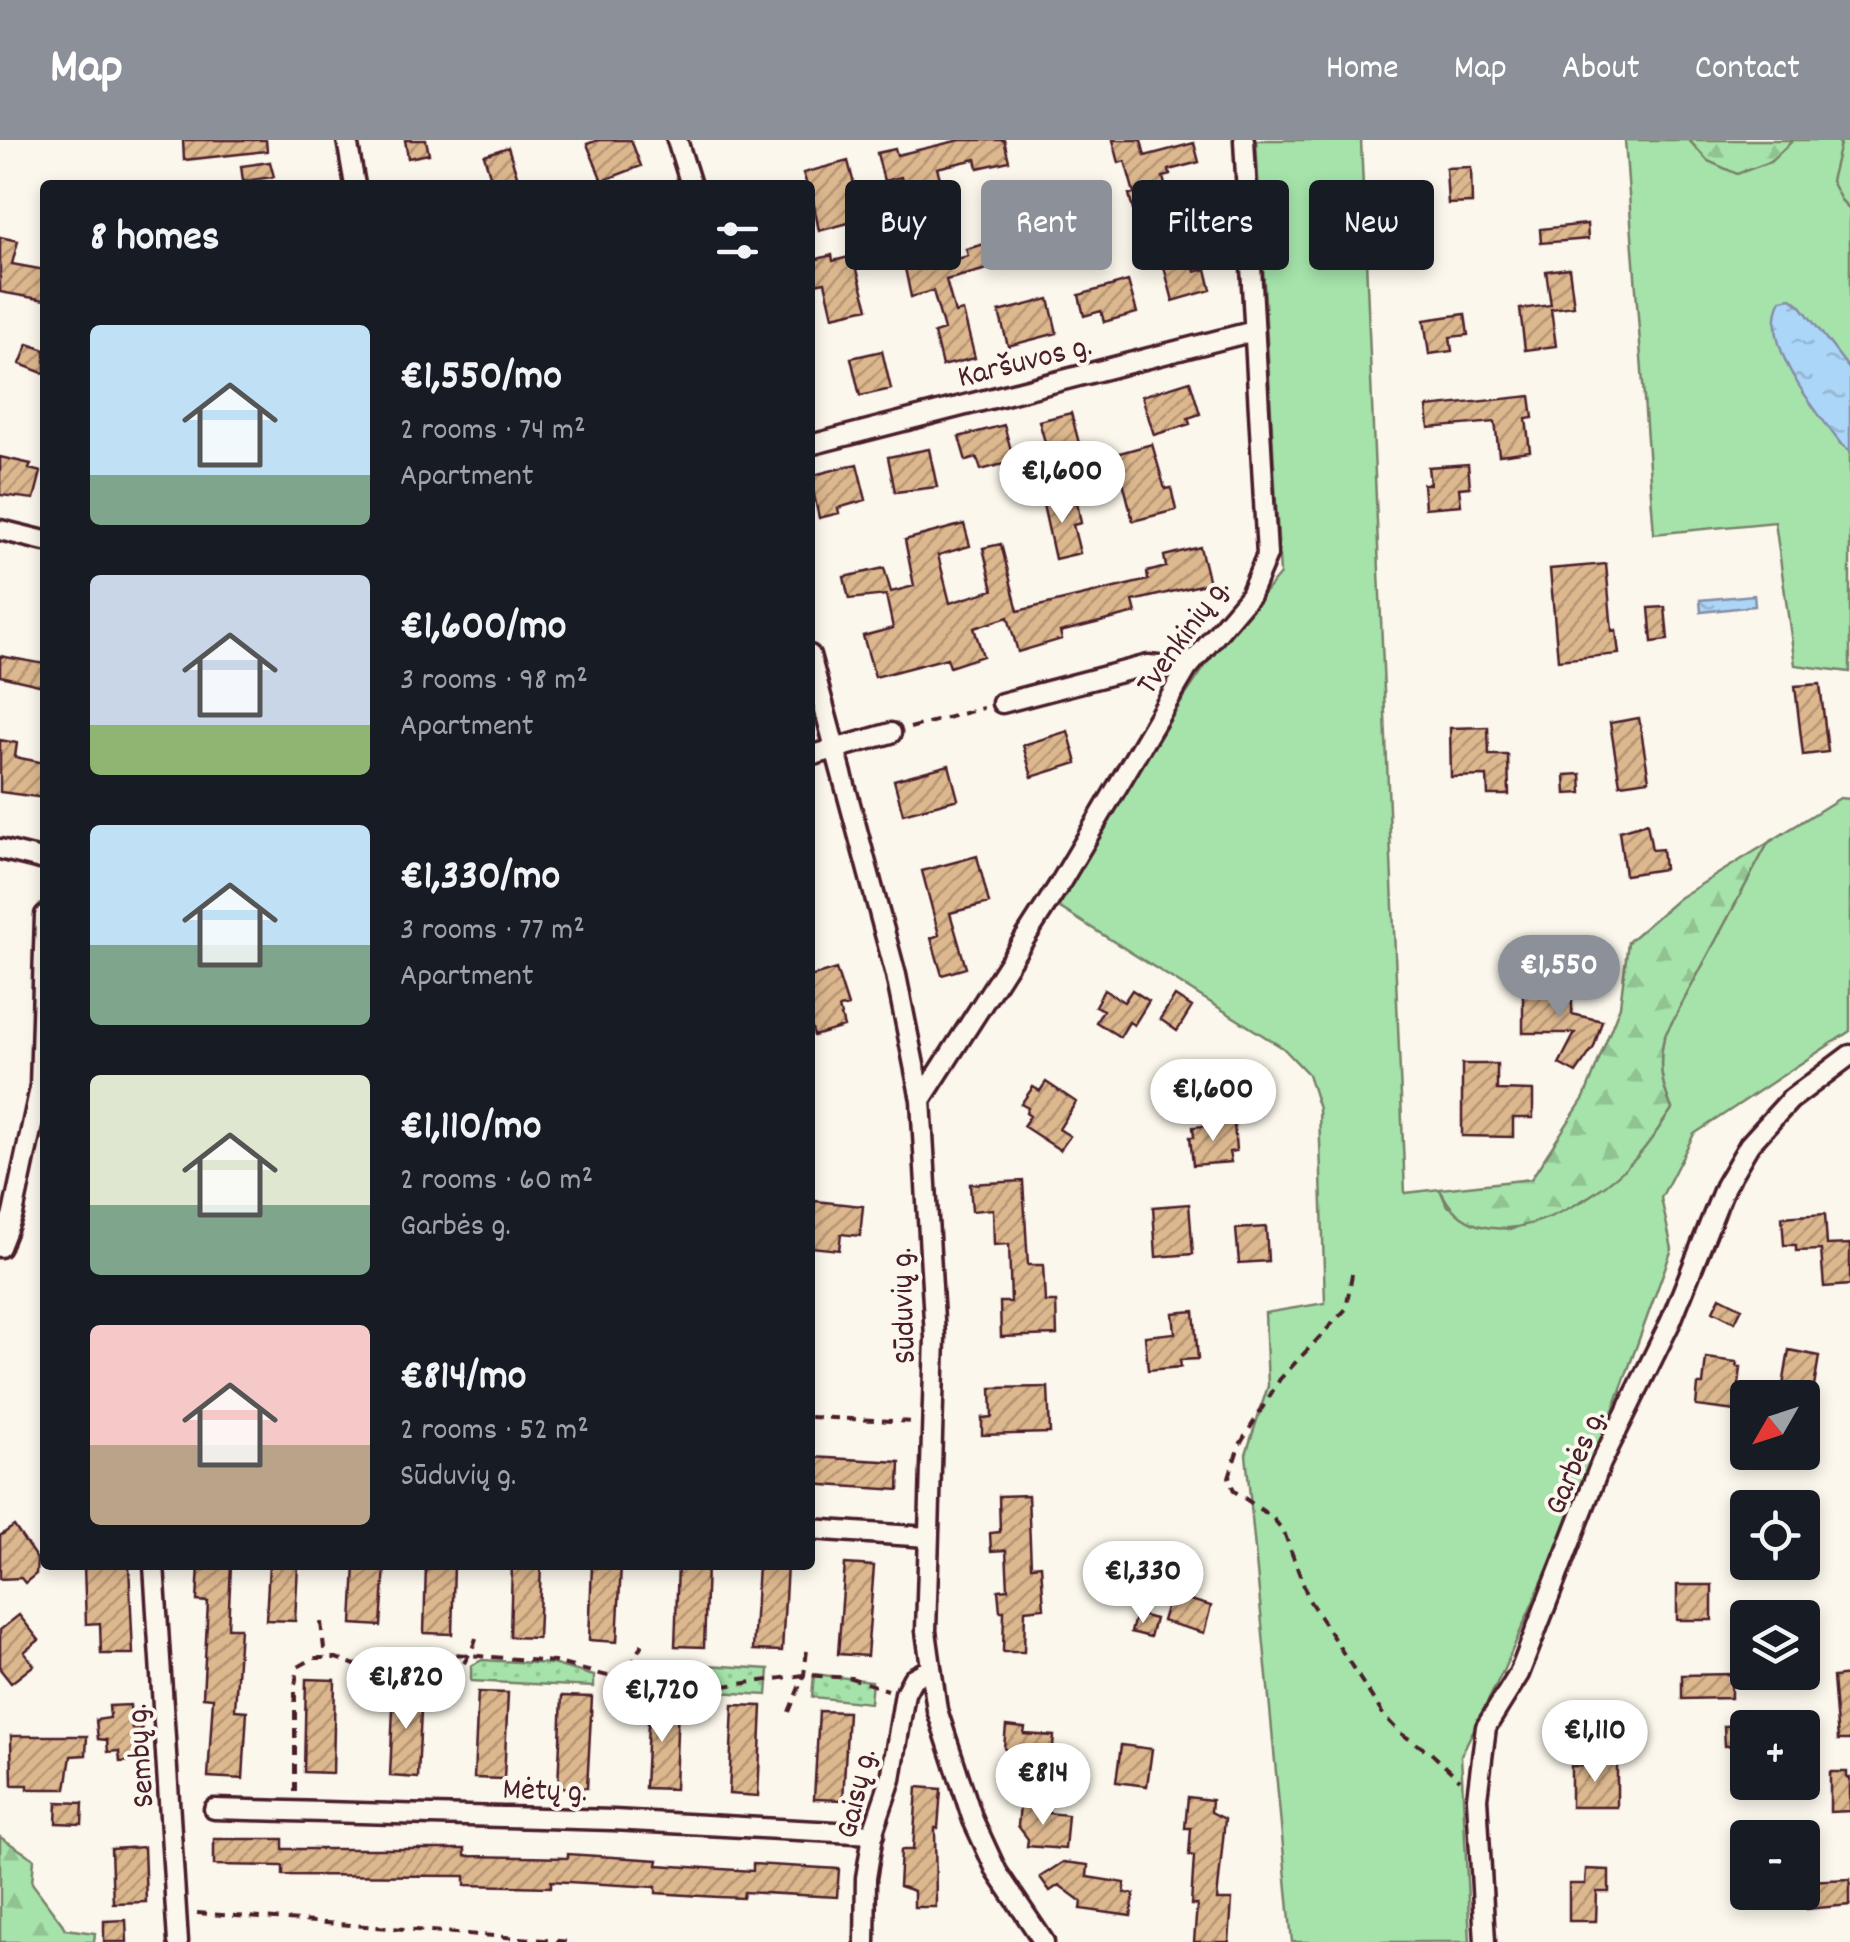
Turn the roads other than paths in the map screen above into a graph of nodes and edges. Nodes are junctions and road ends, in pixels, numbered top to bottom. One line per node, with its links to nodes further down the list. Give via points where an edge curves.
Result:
1 (347, 140): 4 (street)
2 (1244, 140): 6 (street, Tvenkinių g.)
3 (682, 141): 5 (street)
4 (353, 180)
5 (690, 180)
6 (1254, 332): 7 (street, Karšuvos g.); 10 (street, Tvenkinių g., via 1267,555 1250,595)
7 (815, 444)
8 (0, 530): 9 (street)
9 (40, 539)
10 (1186, 669): 12 (street, via 1148,665); 20 (street, Tvenkinių g.)
11 (815, 675): 14 (street, Sūduvių g.)
12 (1002, 704)
13 (891, 733): 14 (street)
14 (833, 749): 15 (street); 20 (street, Sūduvių g., via 896,975)
15 (815, 754)
16 (0, 849): 17 (street)
17 (40, 859)
18 (1850, 1056): 31 (street, Garbės g., via 1790,1100 1749,1144 1725,1186 1671,1321 1601,1463 1519,1674 1486,1726 1477,1798)
19 (40, 1088): 21 (street)
20 (921, 1100): 23 (street, Sūduvių g., via 935,1337)
21 (0, 1247)
22 (815, 1529): 23 (street)
23 (928, 1537): 25 (street, Sūduvių g.)
24 (154, 1570): 28 (street, Sembų g.)
25 (930, 1668): 27 (street, Gaisų g., via 905,1694); 30 (street, Sūduvių g., via 972,1820)
26 (214, 1809): 27 (street, Mėtų g.)
27 (874, 1834): 29 (street, Gaisų g.)
28 (178, 1942)
29 (865, 1942)
30 (1044, 1942)
31 (1485, 1942)

